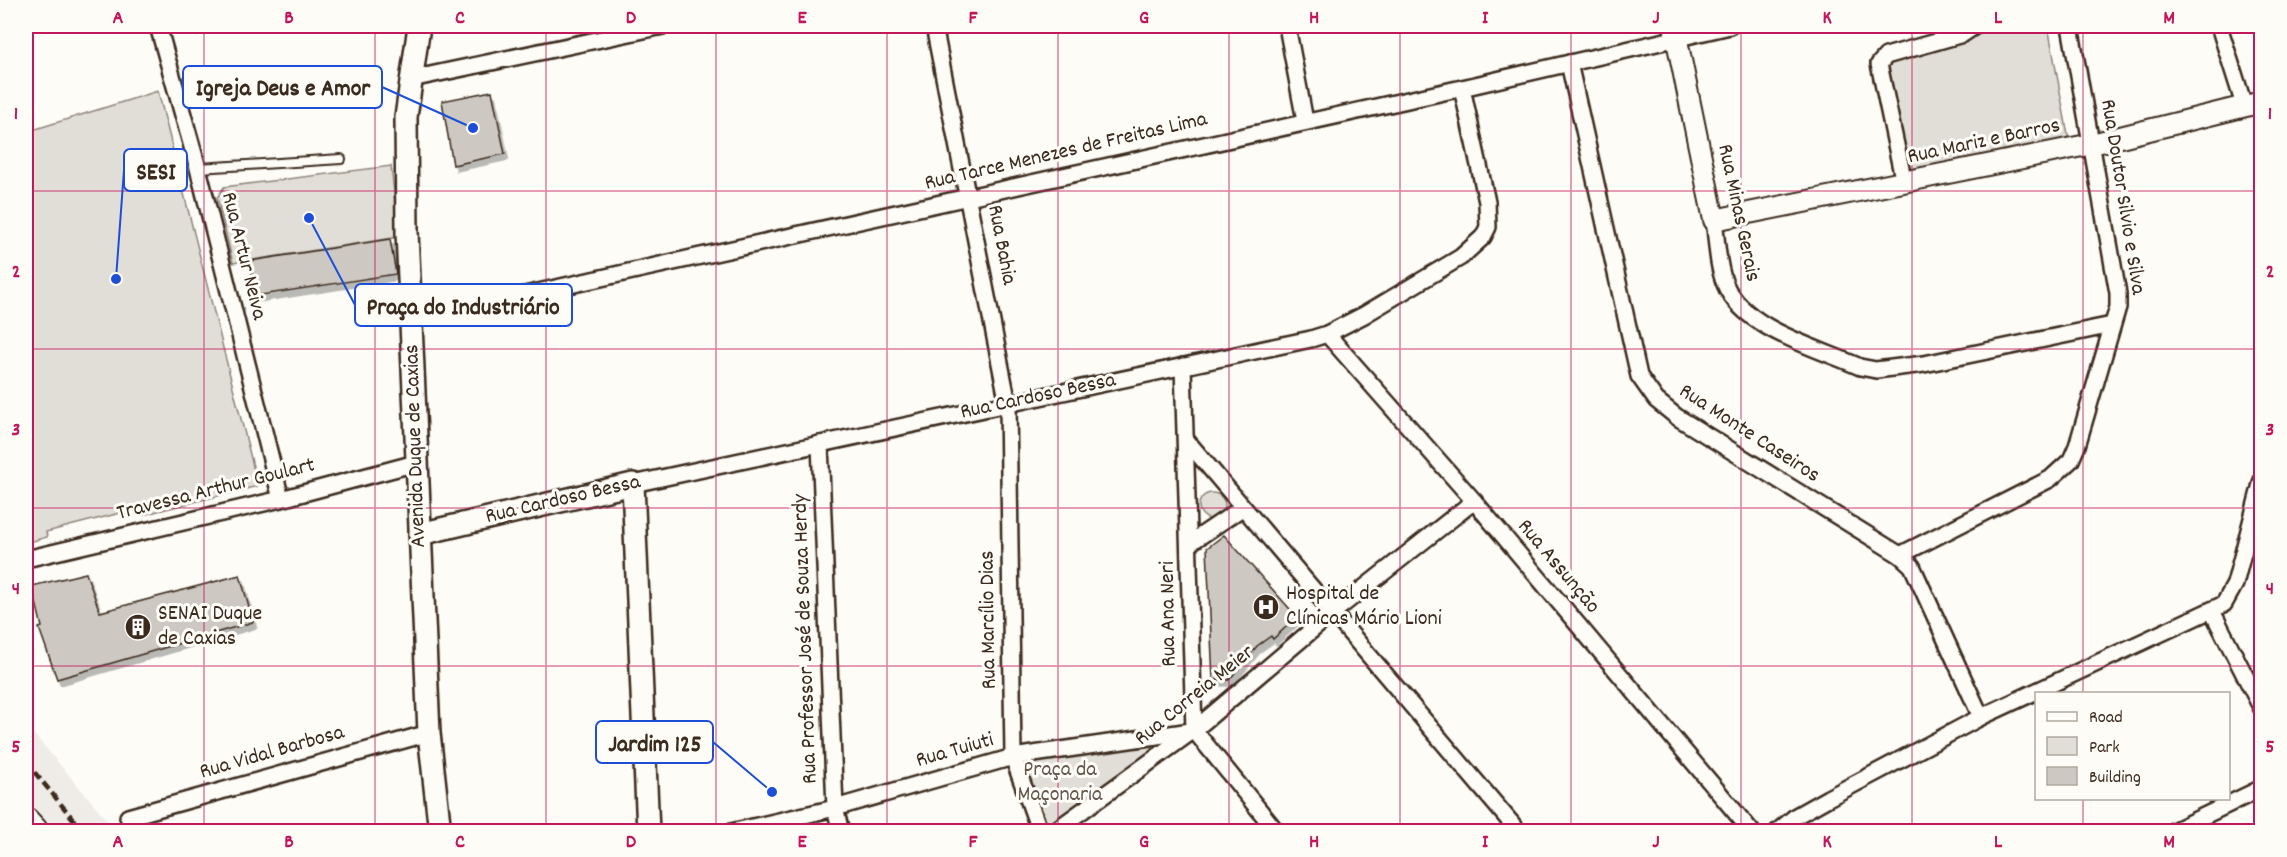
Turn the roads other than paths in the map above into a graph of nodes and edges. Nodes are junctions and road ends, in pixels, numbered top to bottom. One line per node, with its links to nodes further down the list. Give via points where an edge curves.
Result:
1 (158, 26): 18 (street, Rua Artur Neiva)
2 (419, 26): 12 (main road, Avenida Duque de Caxias)
3 (663, 26): 12 (street)
4 (934, 26): 20 (street, Rua Bahia)
5 (1287, 26): 15 (street)
6 (1730, 26): 10 (street, Rua Tarce Menezes de Freitas Lima)
7 (1975, 26): 19 (street, via 1963,34 1886,56 1879,64)
8 (2070, 26): 16 (street, Rua Doutor Silvio e Silva)
9 (2219, 26): 14 (street)
10 (1676, 31): 11 (street, Rua Tarce Menezes de Freitas Lima); 21 (street, Rua Minas Gerais)
11 (1569, 63): 13 (street, Rua Tarce Menezes de Freitas Lima); 37 (street, Rua Monte Caseiros, via 1635,361 1647,389 1677,417)
12 (411, 79): 22 (main road, Avenida Duque de Caxias, via 406,145)
13 (1462, 88): 15 (street, Rua Tarce Menezes de Freitas Lima); 24 (street, Rua Cardoso Bessa, via 1487,202 1488,227 1483,237 1461,257)
14 (2253, 103): 16 (street, Rua Mariz e Barros)
15 (1305, 121): 20 (street, Rua Tarce Menezes de Freitas Lima)
16 (2092, 144): 19 (street, Rua Mariz e Barros); 23 (street, Rua Doutor Silvio e Silva, via 2118,293)
17 (341, 159): 18 (lane)
18 (198, 168): 32 (street, Rua Artur Neiva)
19 (1904, 183): 21 (street, Rua Mariz e Barros)
20 (968, 198): 22 (street, Rua Tarce Menezes de Freitas Lima); 26 (street, Rua Bahia)
21 (1714, 219): 23 (street, Rua Minas Gerais, via 1724,282 1740,307 1755,320 1860,367 1876,370 1915,366)
22 (411, 320): 29 (main road, Avenida Duque de Caxias)
23 (2112, 326): 37 (street, Rua Doutor Silvio e Silva, via 2071,460 2050,479)
24 (1328, 334): 25 (street, Rua Cardoso Bessa); 33 (street, Rua Assunção)
25 (1183, 366): 26 (street, Rua Cardoso Bessa); 27 (street, Rua Ana Neri)
26 (1008, 404): 28 (street, Rua Cardoso Bessa); 47 (street, Rua Marcílio Dias)
27 (1186, 441): 34 (street); 36 (street, Rua Ana Neri)
28 (820, 444): 31 (street, Rua Cardoso Bessa); 49 (street, Rua Professor José de Souza Herdy)
29 (416, 463): 32 (street, Travessa Arthur Goulart); 35 (main road, Avenida Duque de Caxias)
30 (2262, 480): 39 (street, via 2232,593)
31 (633, 484): 35 (main road, Rua Cardoso Bessa); 52 (main road)
32 (281, 499): 38 (street, Travessa Arthur Goulart)
33 (1474, 501): 40 (street, Rua Correia Meier); 59 (street, Rua Assunção)
34 (1242, 508): 36 (street); 40 (street)
35 (420, 534): 46 (main road, Avenida Duque de Caxias)
36 (1190, 543): 45 (street, Rua Ana Neri)
37 (1900, 555): 44 (street, Rua Monte Caseiros, via 1920,579)
38 (26, 559)
39 (2212, 611): 41 (street); 43 (street)
40 (1331, 614): 45 (street, Rua Correia Meier); 58 (street)
41 (2035, 692)
42 (2035, 692): 44 (street)
43 (2262, 709)
44 (1981, 717): 60 (street, via 1828,798)
45 (1194, 730): 47 (street, Rua Tuiuti); 56 (street, Rua Correia Meier); 57 (street)
46 (429, 733): 50 (street, Rua Vidal Barbosa); 51 (main road, Avenida Duque de Caxias)
47 (1013, 757): 49 (street, Rua Tuiuti); 55 (street, Rua Marcílio Dias)
48 (2262, 788): 61 (street)
49 (835, 808): 53 (street, Rua Tuiuti); 54 (street, Rua Professor José de Souza Herdy)
50 (128, 817)
51 (440, 831)
52 (648, 831)
53 (731, 831)
54 (841, 831)
55 (1040, 831)
56 (1053, 831)
57 (1277, 831)
58 (1518, 831)
59 (1752, 831)
60 (1777, 831)
61 (2171, 831)

